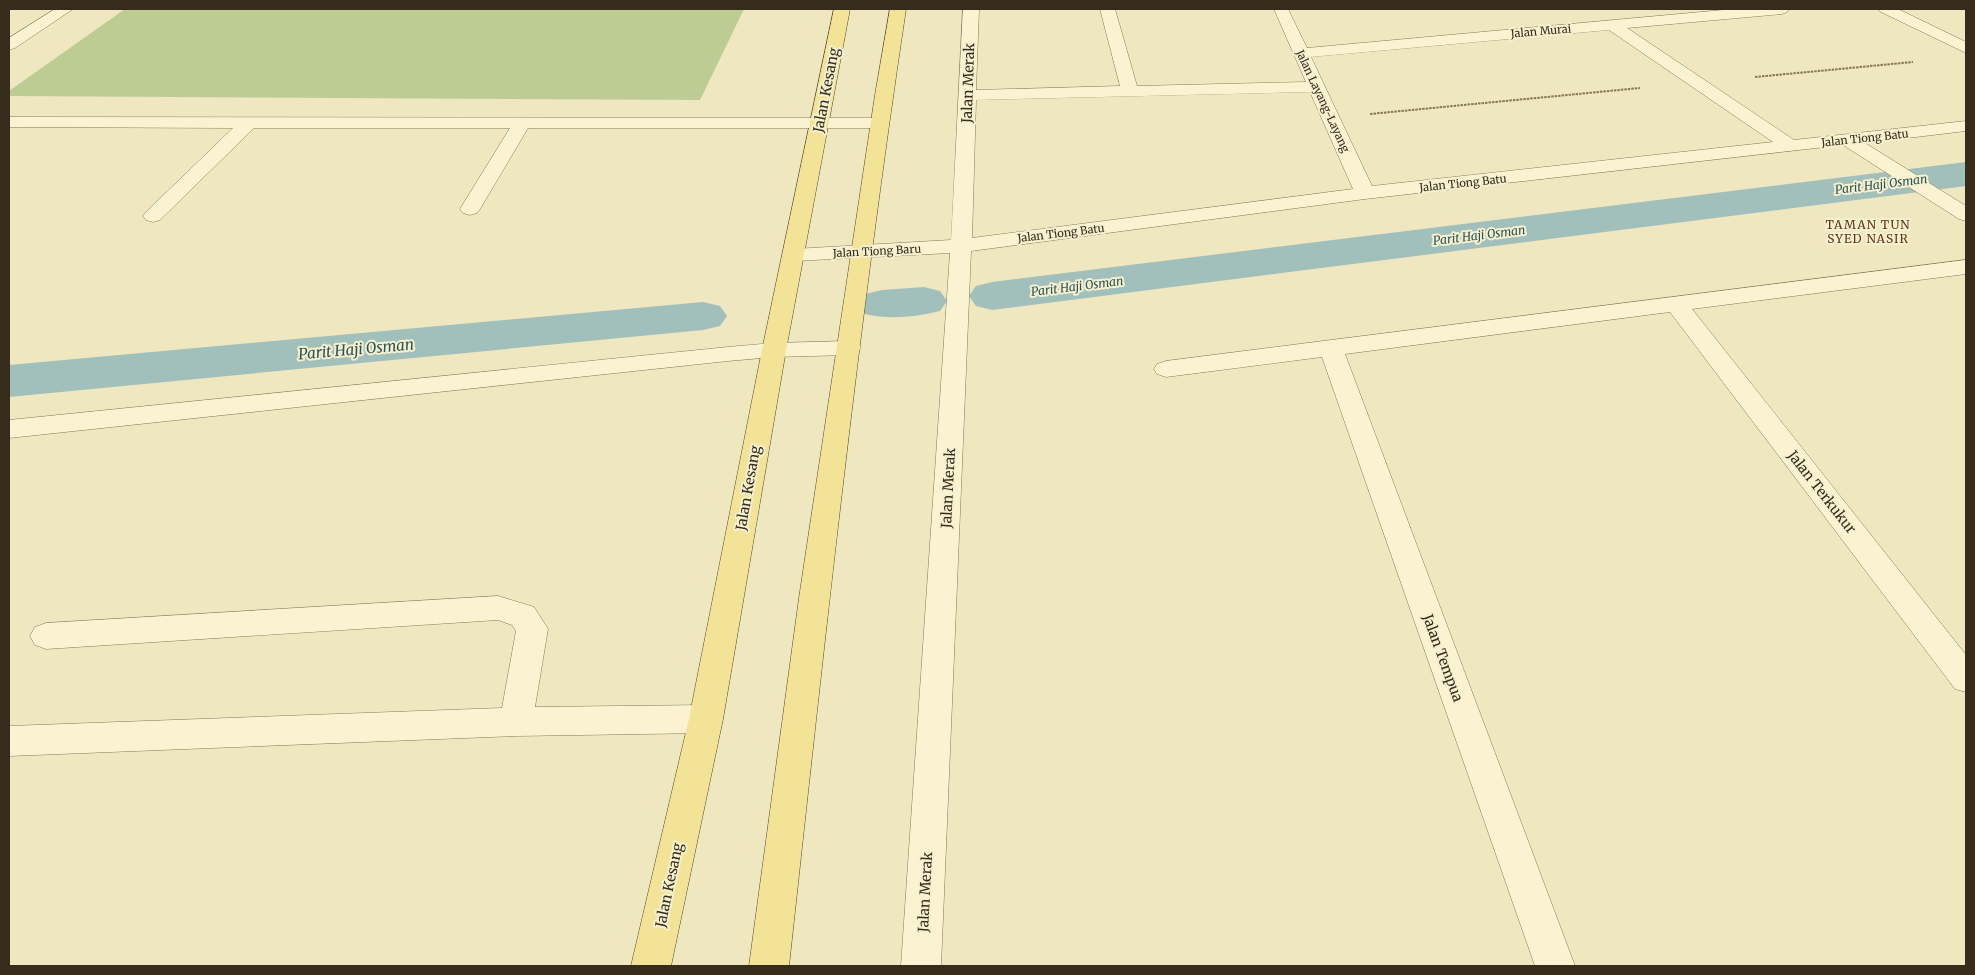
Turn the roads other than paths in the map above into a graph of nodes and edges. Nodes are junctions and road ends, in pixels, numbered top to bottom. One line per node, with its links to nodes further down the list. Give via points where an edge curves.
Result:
1 (65, 9): 12 (street)
2 (842, 9): 21 (main road, Jalan Kesang)
3 (898, 9): 22 (main road)
4 (971, 9): 17 (street, Jalan Merak)
5 (1107, 9): 16 (street)
6 (1281, 9): 14 (street, Jalan Layang-Layang)
7 (1782, 9): 10 (street, Jalan Murai)
8 (1886, 9): 13 (street)
9 (1558, 13): 11 (street)
10 (1611, 24): 11 (street, Jalan Murai); 25 (street)
11 (1579, 27): 14 (street, Jalan Murai)
12 (9, 45)
13 (1966, 48)
14 (1301, 52): 15 (street, Jalan Layang-Layang)
15 (1317, 87): 16 (street); 26 (street, Jalan Layang-Layang)
16 (1130, 91): 17 (street)
17 (967, 95): 30 (street, Jalan Merak)
18 (9, 122): 19 (street)
19 (249, 122): 20 (street); 29 (street)
20 (523, 122): 21 (street); 27 (street)
21 (820, 123): 22 (street); 32 (main road, Jalan Kesang)
22 (880, 123): 31 (main road)
23 (1966, 126): 24 (street, Jalan Tiong Batu)
24 (1848, 140): 25 (street, Jalan Tiong Batu); 28 (street)
25 (1791, 146): 26 (street, Jalan Tiong Batu)
26 (1365, 193): 30 (street, Jalan Tiong Batu)
27 (470, 209)
28 (1966, 215)
29 (153, 216)
30 (960, 246): 31 (street, Jalan Tiong Baru); 47 (street, Jalan Merak)
31 (863, 252): 32 (street, Jalan Tiong Baru); 35 (main road)
32 (794, 255): 36 (main road, Jalan Kesang)
33 (1966, 267): 34 (street)
34 (1677, 305): 37 (street); 41 (street, Jalan Terkukur)
35 (849, 348): 36 (street); 46 (main road, via 814,598)
36 (774, 350): 39 (street); 42 (main road, Jalan Kesang)
37 (1332, 350): 38 (street); 48 (street, Jalan Tempua)
38 (1166, 370)
39 (9, 429)
40 (46, 636): 43 (street, via 498,608 523,616 532,629)
41 (1966, 679)
42 (706, 719): 43 (street); 45 (main road, Jalan Kesang)
43 (516, 722): 44 (street)
44 (9, 741)
45 (651, 966)
46 (769, 966)
47 (921, 966)
48 (1555, 966)

